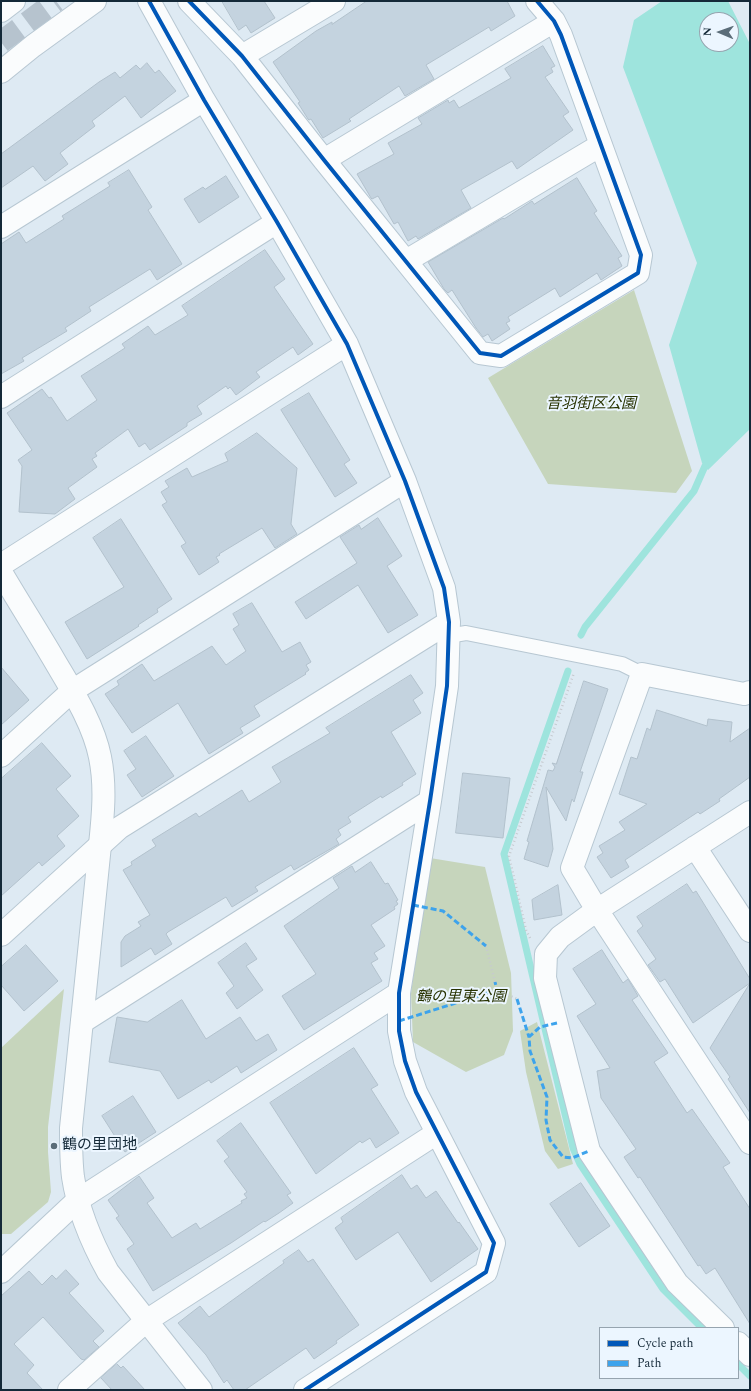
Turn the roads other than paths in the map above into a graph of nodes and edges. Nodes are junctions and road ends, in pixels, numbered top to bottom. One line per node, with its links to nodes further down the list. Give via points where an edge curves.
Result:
1 (14, 1): 7 (street)
2 (95, 1): 10 (street)
3 (149, 1): 11 (street)
4 (189, 1): 9 (street)
5 (334, 1): 9 (street)
6 (537, 1): 8 (street)
7 (1, 11)
8 (554, 21): 12 (street); 13 (street)
9 (242, 56): 13 (street)
10 (1, 72)
11 (204, 100): 14 (street); 15 (street)
12 (601, 145): 16 (street); 16 (street, via 641,255 638,273 501,356 480,353)
13 (324, 160): 16 (street)
14 (277, 222): 17 (street); 18 (street)
15 (1, 227)
16 (406, 261)
17 (347, 344): 19 (street); 20 (street)
18 (1, 397)
19 (405, 481): 22 (street, via 444,588); 24 (street)
20 (1, 566)
21 (1, 572): 24 (street)
22 (449, 629): 23 (lane, via 622,664); 27 (street, via 446,686); 29 (street, via 119,828)
23 (642, 674): 25 (street, via 744,694); 31 (street, via 572,868)
24 (72, 691): 26 (street); 29 (street, via 94,734 100,757 104,806)
25 (750, 692)
26 (1, 756)
27 (430, 801): 34 (street); 35 (street)
28 (750, 812): 30 (street)
29 (100, 845): 33 (street); 35 (street)
30 (695, 847): 31 (street); 32 (street)
31 (597, 910): 37 (street); 41 (street, via 560,937 546,954 545,978 589,1151 677,1283)
32 (750, 931)
33 (1, 935)
34 (399, 992): 36 (street, via 399,1031 405,1061 416,1092); 38 (street)
35 (82, 1022): 38 (street, via 71,1156)
36 (437, 1134): 40 (street); 46 (street, via 494,1243 486,1272)
37 (750, 1143)
38 (78, 1200): 39 (street); 40 (street, via 98,1255)
39 (2, 1267)
40 (146, 1321): 44 (street); 45 (street)
41 (722, 1327)
42 (739, 1344): 43 (street)
43 (750, 1355)
44 (70, 1390)
45 (201, 1390)
46 (305, 1390)

